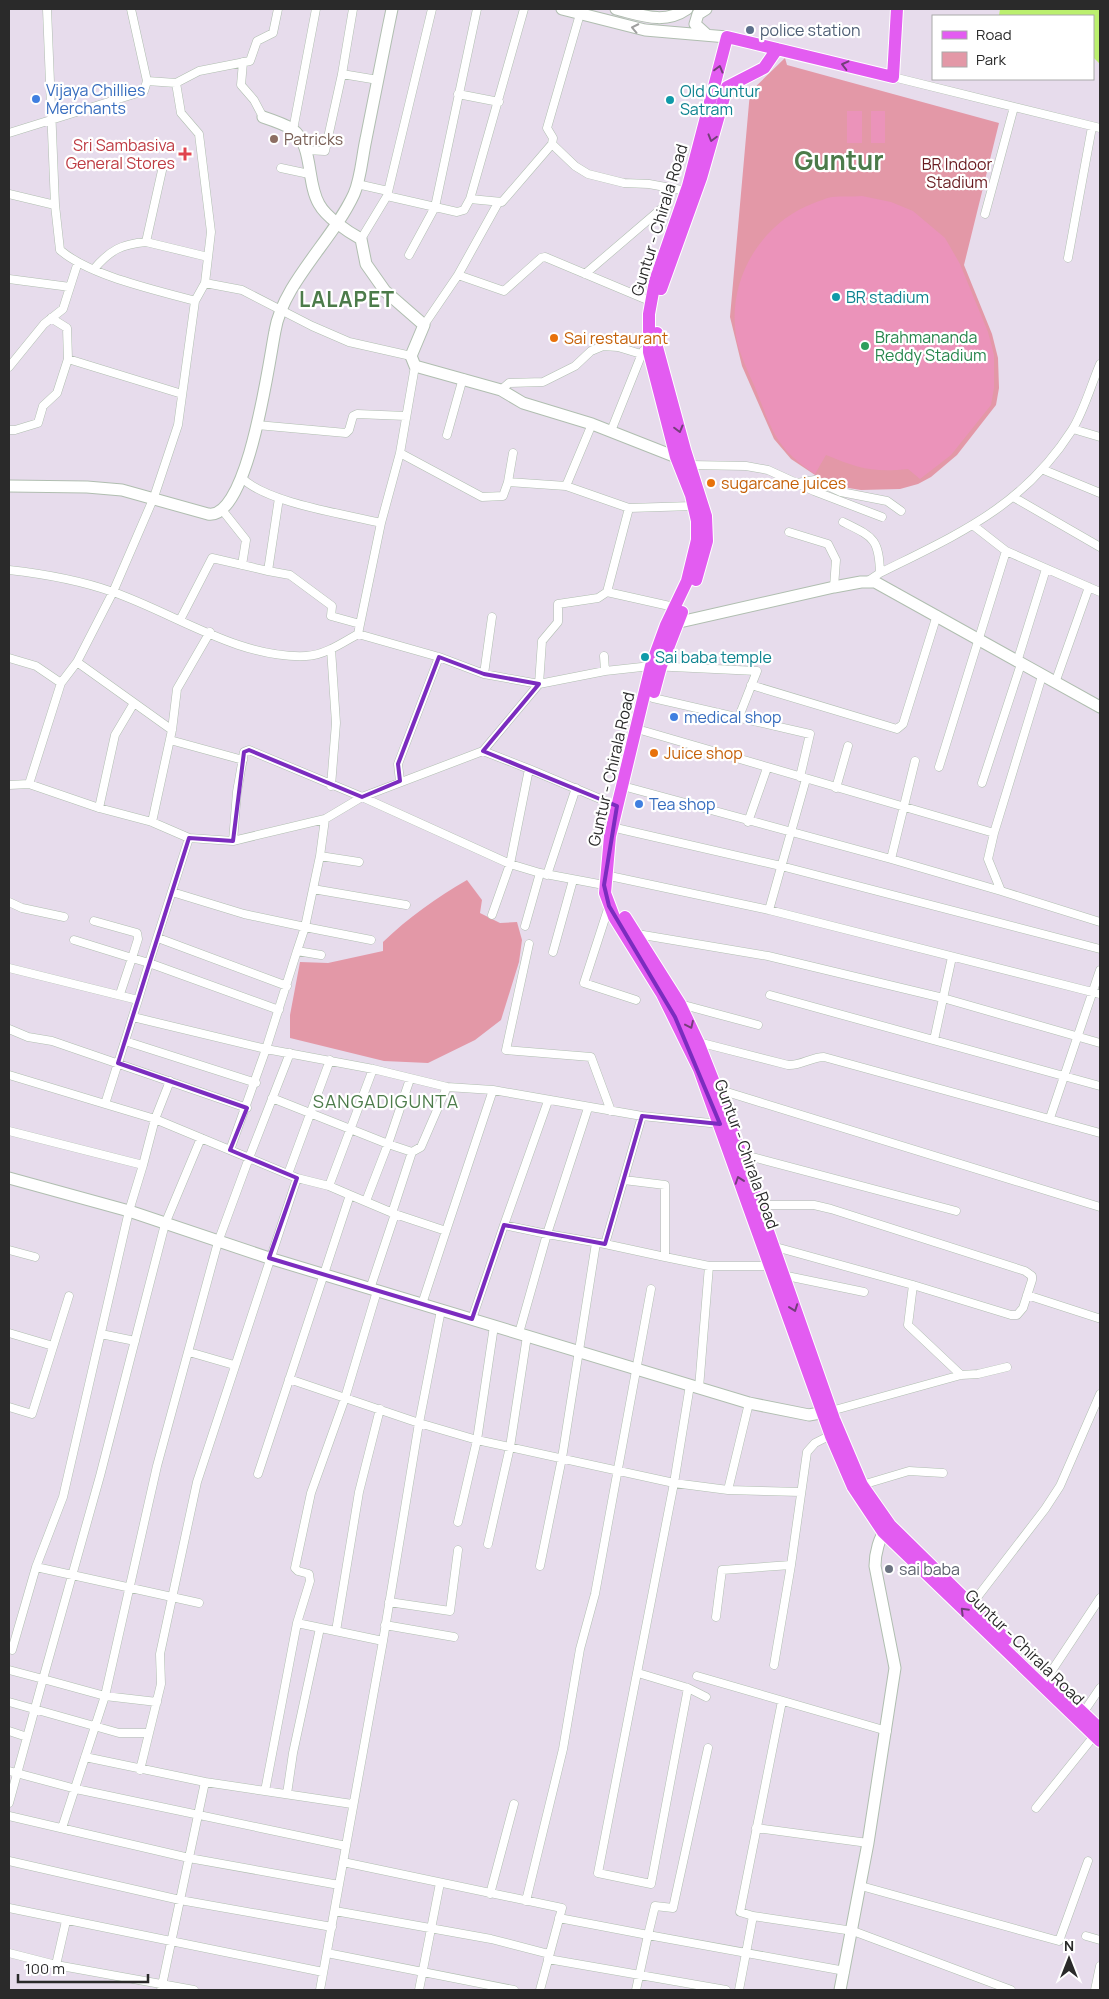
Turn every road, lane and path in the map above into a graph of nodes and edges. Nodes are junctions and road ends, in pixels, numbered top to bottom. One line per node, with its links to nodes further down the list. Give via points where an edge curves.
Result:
1 (47, 9): 29 (street)
2 (131, 9): 23 (street)
3 (278, 9): 19 (street, via 272,33 257,42 250,61)
4 (316, 9): 32 (street)
5 (353, 9): 20 (street)
6 (392, 9): 22 (street)
7 (432, 9): 42 (street)
8 (477, 9): 25 (street)
9 (524, 9): 26 (street)
10 (562, 9): 15 (street)
11 (616, 9): 12 (street, via 663,19)
12 (687, 9)
13 (706, 9): 16 (street, via 698,14 695,24)
14 (897, 9): 21 (main road)
15 (580, 14): 16 (street, one-way to 15, via 645,30); 34 (street, via 547,130 553,138)
16 (706, 34): 17 (street)
17 (727, 37): 18 (main road); 40 (main road, Guntur - Chirala Road, one-way to 17)
18 (777, 49): 21 (main road, one-way to 18); 86 (main road, Guntur - Chirala Road, one-way to 86, via 764,68 727,87 701,178 660,295 656,327 658,347)
19 (243, 62): 24 (street, via 199,70); 28 (street, via 241,85)
20 (342, 74): 22 (street); 35 (street, via 325,150)
21 (893, 77): 27 (street)
22 (378, 80): 39 (street)
23 (147, 82): 24 (street); 29 (street, via 144,91)
24 (176, 83): 53 (street, via 180,113 199,134 211,232)
25 (458, 94): 26 (street); 47 (street)
26 (499, 102): 43 (street)
27 (1014, 107): 30 (street); 48 (street)
28 (263, 117): 32 (street)
29 (51, 120): 33 (street); 46 (street)
30 (1092, 126): 31 (street); 54 (street)
31 (1100, 128)
32 (293, 130): 35 (street)
33 (9, 133)
34 (552, 144): 40 (street, via 588,174 624,183); 44 (street)
35 (306, 150): 38 (street)
36 (163, 166): 51 (street)
37 (281, 168): 38 (street)
38 (309, 174): 49 (street, via 320,206)
39 (357, 184): 42 (street); 49 (street)
40 (686, 191): 63 (main road, Guntur - Chirala Road, via 658,268)
41 (9, 194): 46 (street)
42 (387, 194): 47 (street); 50 (street)
43 (470, 199): 44 (street); 47 (street, via 461,212)
44 (498, 203): 58 (street)
45 (668, 203): 57 (street)
46 (55, 205): 55 (street, via 58,246)
47 (435, 206): 52 (street)
48 (985, 214)
49 (339, 223): 50 (street); 64 (street)
50 (361, 239): 66 (street, via 366,264 385,291)
51 (146, 242): 53 (street); 56 (street, via 112,250)
52 (409, 255)
53 (208, 258): 60 (street)
54 (1068, 258)
55 (78, 262): 56 (street); 61 (street)
56 (94, 269): 62 (street)
57 (586, 274): 58 (street, via 545,257 504,291); 63 (street)
58 (458, 275): 66 (street)
59 (9, 279): 61 (street)
60 (205, 283): 62 (street); 64 (street, via 242,290)
61 (70, 287): 65 (street, via 63,310)
62 (195, 300): 74 (street)
63 (650, 301): 67 (main road, Guntur - Chirala Road)
64 (280, 308): 69 (street, via 349,342); 77 (street)
65 (51, 318): 68 (street, via 67,328); 71 (street)
66 (424, 325): 69 (street)
67 (645, 350): 73 (street, via 603,346 591,351 576,366 543,382 509,383); 80 (street); 85 (main road, Guntur - Chirala Road)
68 (68, 359): 74 (street); 79 (street, via 57,394 43,406 38,423)
69 (413, 361): 72 (street); 75 (street)
70 (1100, 364): 78 (street)
71 (9, 367)
72 (463, 378): 73 (street); 81 (street)
73 (501, 390): 76 (street, via 523,403)
74 (182, 394): 94 (street, via 178,425)
75 (406, 416): 77 (street, via 357,414 346,433); 83 (street)
76 (592, 424): 80 (street); 92 (street)
77 (257, 426): 88 (street)
78 (1073, 429): 82 (street); 87 (street)
79 (9, 430)
80 (612, 431): 85 (street)
81 (447, 435)
82 (1100, 436)
83 (400, 453): 89 (street, via 482,497 503,496); 103 (street)
84 (513, 453): 89 (street)
85 (676, 456): 97 (main road, Guntur - Chirala Road)
86 (690, 465): 90 (street, via 758,467); 124 (main road, Guntur - Chirala Road, via 706,516 707,542 697,577)
87 (1044, 470): 93 (street); 96 (street)
88 (242, 478): 95 (street, via 253,488); 99 (street)
89 (508, 482): 92 (street)
90 (797, 483): 100 (street, via 815,480 849,494 887,501); 101 (street)
91 (9, 486): 94 (street, via 87,487)
92 (566, 486): 98 (street)
93 (1100, 494)
94 (154, 497): 99 (street, via 208,514); 116 (street)
95 (279, 498): 103 (street); 111 (street)
96 (1014, 498): 104 (street); 106 (street)
97 (693, 506): 98 (street); 119 (main road, Guntur - Chirala Road, via 696,551)
98 (628, 508): 117 (street)
99 (223, 511): 108 (street, via 246,540)
100 (900, 511)
101 (882, 517)
102 (843, 522): 112 (street, via 868,534 874,542 879,550)
103 (381, 523): 123 (street)
104 (974, 526): 107 (street); 112 (street)
105 (790, 532): 114 (street, via 828,544 836,560)
106 (1100, 547)
107 (1006, 551): 109 (street); 127 (street)
108 (242, 565): 111 (street); 122 (street, via 212,558)
109 (1046, 569): 115 (street); 133 (street)
110 (9, 570): 116 (street, via 64,578)
111 (268, 571): 123 (street, via 290,575 332,606 331,616)
112 (880, 573): 113 (street)
113 (867, 582): 114 (street); 120 (street, via 880,584)
114 (834, 587): 124 (street)
115 (1089, 587): 118 (street); 139 (street)
116 (113, 592): 122 (street); 132 (street)
117 (607, 592): 119 (street); 140 (street, via 598,598 558,604 558,622 542,641)
118 (1100, 592)
119 (674, 607): 124 (main road, Guntur - Chirala Road)
120 (937, 615): 127 (street); 141 (street, via 904,724 897,729)
121 (492, 617): 136 (street)
122 (180, 620): 125 (street)
123 (360, 624): 126 (street)
124 (671, 624): 134 (main road, Guntur - Chirala Road)
125 (210, 632): 128 (street, via 257,652 307,656); 146 (street, via 177,689)
126 (358, 634): 128 (street); 130 (street)
127 (978, 640): 133 (street); 153 (street)
128 (331, 649): 161 (street, via 336,723)
129 (604, 656): 135 (street)
130 (440, 657): 136 (street); 157 (street, via 398,764)
131 (9, 658): 138 (street, via 36,666)
132 (77, 662): 138 (street); 143 (street)
133 (1019, 663): 137 (street); 158 (street)
134 (656, 666): 135 (street); 141 (street, via 756,671); 142 (main road, Guntur - Chirala Road); 166 (main road, Guntur - Chirala Road)
135 (605, 671): 140 (street)
136 (484, 674): 140 (street)
137 (1042, 676): 139 (street); 174 (street)
138 (61, 683): 160 (street)
139 (1055, 683): 144 (street)
140 (539, 684): 150 (street)
141 (751, 685): 145 (street)
142 (653, 698): 145 (street); 147 (main road, Guntur - Chirala Road)
143 (134, 703): 146 (street); 167 (street, via 115,735)
144 (1100, 707)
145 (738, 719): 156 (street, via 810,734)
146 (172, 730): 148 (street)
147 (644, 731): 154 (street); 163 (main road, Guntur - Chirala Road)
148 (170, 740): 151 (street); 170 (street)
149 (848, 746): 164 (street)
150 (483, 751): 155 (street); 157 (street)
151 (242, 760): 161 (street, via 248,750); 176 (street)
152 (915, 761): 168 (street)
153 (939, 767)
154 (767, 768): 156 (street); 171 (street)
155 (529, 769): 162 (street); 180 (street)
156 (803, 778): 164 (street); 173 (street)
157 (400, 782): 165 (street)
158 (982, 783)
159 (9, 784): 160 (street)
160 (30, 784): 167 (street)
161 (331, 786): 165 (street)
162 (576, 788): 166 (street); 182 (street)
163 (630, 788): 171 (street); 172 (main road, Guntur - Chirala Road)
164 (836, 788): 168 (street)
165 (362, 797): 169 (street); 180 (street)
166 (617, 806): 183 (main road, Guntur - Chirala Road, via 610,836)
167 (99, 808): 170 (street)
168 (904, 808): 174 (street); 178 (street)
169 (325, 820): 176 (street); 177 (street)
170 (152, 822): 175 (street)
171 (748, 822): 173 (street)
172 (620, 829): 181 (street); 183 (main road, Guntur - Chirala Road)
173 (790, 831): 178 (street); 181 (street)
174 (994, 833): 186 (street, via 988,862)
175 (189, 838): 176 (street); 187 (street)
176 (233, 841)
177 (320, 856): 179 (street); 185 (street)
178 (890, 860): 186 (street)
179 (359, 862)
180 (510, 864): 182 (street); 192 (street)
181 (781, 866): 191 (street); 203 (street)
182 (544, 874): 184 (street); 197 (street)
183 (608, 879): 184 (street); 190 (main road, Guntur - Chirala Road); 191 (street); 198 (main road, Guntur - Chirala Road, via 617,904)
184 (573, 880): 205 (street)
185 (313, 889): 189 (street); 196 (street)
186 (1001, 891): 195 (street)
187 (172, 892): 196 (street, via 244,914); 199 (street)
188 (9, 902): 193 (street)
189 (406, 905)
190 (609, 906): 218 (street, via 584,983); 253 (main road, Guntur - Chirala Road, via 652,974 674,1017)
191 (769, 910): 207 (street)
192 (492, 915)
193 (64, 917)
194 (94, 921): 208 (street, via 137,933 139,937)
195 (1100, 922)
196 (305, 926): 201 (street); 204 (street)
197 (525, 926)
198 (637, 934): 216 (street, via 768,956); 219 (main road, Guntur - Chirala Road)
199 (158, 938): 209 (street); 212 (street)
200 (74, 940): 208 (street)
201 (370, 940)
202 (529, 944): 248 (street, via 506,1050 591,1057)
203 (1100, 949)
204 (298, 951): 206 (street); 212 (street)
205 (553, 952)
206 (321, 955)
207 (952, 957): 213 (street); 216 (street)
208 (132, 958): 209 (street); 214 (street)
209 (149, 963): 217 (street); 220 (street)
210 (9, 968): 214 (street)
211 (1100, 970): 213 (street)
212 (287, 986): 220 (street)
213 (1097, 993): 224 (street)
214 (120, 994): 217 (street)
215 (770, 995): 225 (street)
216 (943, 998): 224 (street); 225 (street)
217 (138, 1000): 221 (street)
218 (636, 1000)
219 (680, 1004): 222 (street); 227 (main road, Guntur - Chirala Road, one-way to 227)
220 (279, 1010): 229 (street)
221 (133, 1017): 226 (street); 229 (street)
222 (758, 1025)
223 (9, 1029): 232 (street)
224 (1079, 1037): 228 (street); 235 (street)
225 (934, 1040): 235 (street)
226 (125, 1041): 232 (street); 238 (street)
227 (698, 1042): 241 (main road, Guntur - Chirala Road); 252 (street, via 796,1066 824,1056)
228 (1100, 1043)
229 (266, 1049): 230 (street); 238 (street)
230 (290, 1053): 231 (street); 243 (street)
231 (330, 1060): 233 (street); 249 (street)
232 (118, 1063): 237 (street); 245 (street)
233 (373, 1069): 236 (street); 254 (street)
234 (9, 1075): 245 (street)
235 (1065, 1076): 239 (street); 252 (street)
236 (410, 1078): 240 (street); 258 (street)
237 (170, 1081): 246 (street); 251 (street)
238 (256, 1083): 246 (street)
239 (1100, 1086)
240 (447, 1087): 242 (street); 260 (street, via 421,1147)
241 (717, 1089): 261 (main road, Guntur - Chirala Road); 272 (street)
242 (493, 1090): 244 (street); 278 (street)
243 (272, 1098): 249 (street); 262 (street)
244 (548, 1100): 247 (street); 277 (street)
245 (105, 1104): 251 (street)
246 (247, 1108): 259 (street)
247 (588, 1108): 248 (street); 279 (street)
248 (611, 1111): 250 (street)
249 (310, 1113): 254 (street); 264 (street)
250 (642, 1116): 253 (street); 267 (street)
251 (155, 1118): 257 (street); 263 (street)
252 (1050, 1118): 256 (street)
253 (720, 1124): 289 (main road, Guntur - Chirala Road, one-way to 253)
254 (351, 1129): 258 (street); 268 (street)
255 (9, 1130): 263 (street)
256 (1100, 1133)
257 (201, 1138): 259 (street); 276 (street)
258 (388, 1144): 260 (street); 270 (street)
259 (230, 1150): 262 (street)
260 (412, 1152): 275 (street)
261 (741, 1154): 271 (main road, Guntur - Chirala Road); 274 (street)
262 (249, 1158): 264 (street); 280 (street)
263 (143, 1165): 273 (street)
264 (288, 1174): 266 (street)
265 (9, 1178): 273 (street)
266 (297, 1178): 268 (street); 287 (street)
267 (624, 1180): 282 (street); 286 (street, via 665,1185)
268 (329, 1186): 269 (street)
269 (350, 1195): 270 (street); 290 (street)
270 (366, 1202): 275 (street)
271 (758, 1205): 283 (main road, Guntur - Chirala Road); 296 (street, via 820,1207 1025,1271 1032,1276)
272 (1100, 1207)
273 (129, 1211): 276 (street); 304 (street)
274 (956, 1211)
275 (393, 1213): 278 (street); 294 (street)
276 (165, 1224): 280 (street); 306 (street)
277 (504, 1225): 279 (street); 301 (street)
278 (446, 1231): 298 (street)
279 (547, 1234): 281 (street); 305 (street)
280 (218, 1242): 287 (street); 308 (street)
281 (596, 1243): 282 (street); 309 (street)
282 (605, 1244): 286 (street)
283 (772, 1246): 291 (main road, Guntur - Chirala Road); 292 (street)
284 (9, 1250): 285 (street)
285 (35, 1257)
286 (665, 1257): 288 (street)
287 (270, 1258): 290 (street); 310 (street)
288 (709, 1266): 289 (street); 315 (street)
289 (769, 1266): 321 (main road, Guntur - Chirala Road)
290 (324, 1274): 294 (street); 314 (street)
291 (782, 1275): 295 (street); 321 (main road, Guntur - Chirala Road, one-way to 321)
292 (913, 1285): 296 (street, via 1011,1315 1021,1312); 313 (street, via 908,1325)
293 (651, 1289): 312 (street)
294 (373, 1290): 298 (street); 317 (street)
295 (864, 1292)
296 (1028, 1295): 300 (street)
297 (69, 1296): 307 (street)
298 (422, 1304): 299 (street)
299 (441, 1310): 301 (street); 322 (street)
300 (1098, 1318)
301 (472, 1320): 302 (street)
302 (494, 1326): 305 (street); 324 (street)
303 (9, 1333): 307 (street)
304 (101, 1334): 306 (street); 340 (street, via 63,1497)
305 (523, 1335): 309 (street); 325 (street)
306 (135, 1342): 341 (street)
307 (54, 1346): 319 (street, via 32,1414)
308 (189, 1352): 310 (street); 342 (street, via 157,1466)
309 (579, 1352): 312 (street); 326 (street)
310 (234, 1365): 343 (street, via 197,1482)
311 (1007, 1367): 313 (street)
312 (636, 1368): 315 (street); 327 (street)
313 (961, 1375): 321 (street)
314 (289, 1379): 317 (street); 329 (street)
315 (694, 1386): 318 (street); 330 (street)
316 (1100, 1394): 347 (street, via 1060,1486)
317 (345, 1398): 320 (street); 349 (street, via 312,1490 296,1564 296,1570 310,1577)
318 (749, 1403): 321 (street, via 803,1415); 332 (street)
319 (9, 1407)
320 (380, 1409): 322 (street); 352 (street, via 356,1503)
321 (827, 1412): 323 (main road, Guntur - Chirala Road); 331 (main road, Guntur - Chirala Road)
322 (418, 1423): 324 (street); 345 (street)
323 (831, 1435): 333 (street, via 815,1442 807,1452); 335 (main road, Guntur - Chirala Road, via 853,1487)
324 (477, 1440): 325 (street); 334 (street)
325 (510, 1447): 326 (street); 336 (street)
326 (562, 1458): 327 (street); 339 (street)
327 (617, 1470): 330 (street); 405 (street, via 562,1749)
328 (943, 1473): 331 (street, via 909,1471)
329 (258, 1474)
330 (674, 1483): 332 (street); 358 (street)
331 (862, 1484): 335 (main road, Guntur - Chirala Road)
332 (728, 1490): 333 (street)
333 (801, 1492): 338 (street)
334 (458, 1522)
335 (887, 1528): 347 (main road, Guntur - Chirala Road); 373 (street, via 876,1555 895,1668); 375 (main road, Guntur - Chirala Road, one-way to 335)
336 (488, 1544)
337 (458, 1550): 345 (street, via 450,1611)
338 (791, 1564): 348 (street, via 722,1570); 356 (street)
339 (540, 1566)
340 (36, 1567): 341 (street); 355 (street)
341 (72, 1576): 342 (street); 361 (street)
342 (130, 1590): 343 (street); 364 (street)
343 (172, 1598): 346 (street); 368 (street, via 160,1659 162,1679)
344 (1100, 1598): 360 (street)
345 (390, 1602): 350 (street)
346 (199, 1603)
347 (972, 1604): 360 (main road, Guntur - Chirala Road)
348 (716, 1617)
349 (298, 1623): 351 (street); 384 (street)
350 (385, 1625): 353 (street); 354 (street)
351 (320, 1628): 352 (street); 385 (street, via 294,1744)
352 (336, 1632): 354 (street)
353 (454, 1637)
354 (383, 1641): 387 (street)
355 (12, 1650)
356 (774, 1665)
357 (9, 1670): 361 (street)
358 (638, 1673): 362 (street); 362 (street, via 598,1873 651,1884)
359 (697, 1676): 366 (street)
360 (1047, 1678): 370 (main road, Guntur - Chirala Road)
361 (43, 1679): 364 (street); 369 (street)
362 (688, 1688): 365 (street)
363 (1100, 1688): 370 (street)
364 (104, 1696): 368 (street); 371 (street)
365 (706, 1696)
366 (782, 1701): 373 (street); 393 (street)
367 (9, 1702): 369 (street)
368 (157, 1702): 374 (street)
369 (35, 1710): 371 (street); 376 (street)
370 (1083, 1713): 375 (main road, Guntur - Chirala Road)
371 (95, 1727): 374 (street, via 119,1733); 378 (street)
372 (9, 1731): 376 (street)
373 (887, 1732): 394 (street)
374 (149, 1733): 379 (street)
375 (1098, 1735): 389 (street)
376 (27, 1736): 381 (street)
377 (708, 1748): 414 (street, via 673,1908 655,1906)
378 (85, 1757): 379 (street); 383 (street)
379 (140, 1770): 382 (street)
380 (9, 1771): 381 (street)
381 (17, 1773): 383 (street); 386 (street)
382 (205, 1782): 384 (street); 390 (street)
383 (76, 1789): 390 (street); 392 (street)
384 (265, 1791): 385 (street)
385 (287, 1794): 387 (street)
386 (9, 1803)
387 (352, 1804): 395 (street)
388 (514, 1804): 403 (street)
389 (1036, 1808)
390 (198, 1815): 395 (street); 396 (street)
391 (9, 1816): 392 (street)
392 (62, 1828): 396 (street)
393 (756, 1828): 394 (street); 408 (street, via 740,1912)
394 (868, 1843): 402 (street)
395 (346, 1846): 399 (street)
396 (189, 1858): 401 (street); 404 (street)
397 (9, 1861): 404 (street)
398 (1088, 1861): 402 (street, via 1059,1941)
399 (343, 1862): 400 (street); 401 (street)
400 (440, 1883): 403 (street); 412 (street)
401 (339, 1885): 407 (street)
402 (861, 1886): 413 (street)
403 (490, 1894): 405 (street)
404 (180, 1900): 411 (street); 417 (street)
405 (526, 1901): 409 (street, via 562,1908)
406 (9, 1908): 410 (street)
407 (335, 1911): 411 (street); 412 (street)
408 (753, 1916): 413 (street); 418 (street)
409 (559, 1918): 414 (street); 421 (street)
410 (66, 1921): 417 (street); 422 (street)
411 (332, 1927): 420 (street)
412 (431, 1929): 421 (street, via 491,1939); 426 (street)
413 (853, 1931): 424 (street); 438 (street)
414 (648, 1935): 418 (street); 427 (street)
415 (1086, 1936): 416 (street)
416 (1100, 1940)
417 (171, 1942): 425 (street); 428 (street)
418 (746, 1952): 424 (street); 436 (street)
419 (9, 1953): 422 (street)
420 (327, 1953): 425 (street); 426 (street)
421 (549, 1957): 427 (street); 433 (street)
422 (56, 1965): 428 (street)
423 (1100, 1966): 439 (street)
424 (844, 1971): 437 (street)
425 (323, 1972): 430 (street)
426 (422, 1972): 431 (street); 432 (street)
427 (640, 1975): 434 (street); 435 (street)
428 (161, 1988): 429 (street)
429 (194, 1990)
430 (320, 1990)
431 (419, 1990)
432 (514, 1990)
433 (540, 1990)
434 (636, 1990)
435 (726, 1990)
436 (739, 1990)
437 (840, 1990)
438 (1011, 1990)
439 (1095, 1990)

